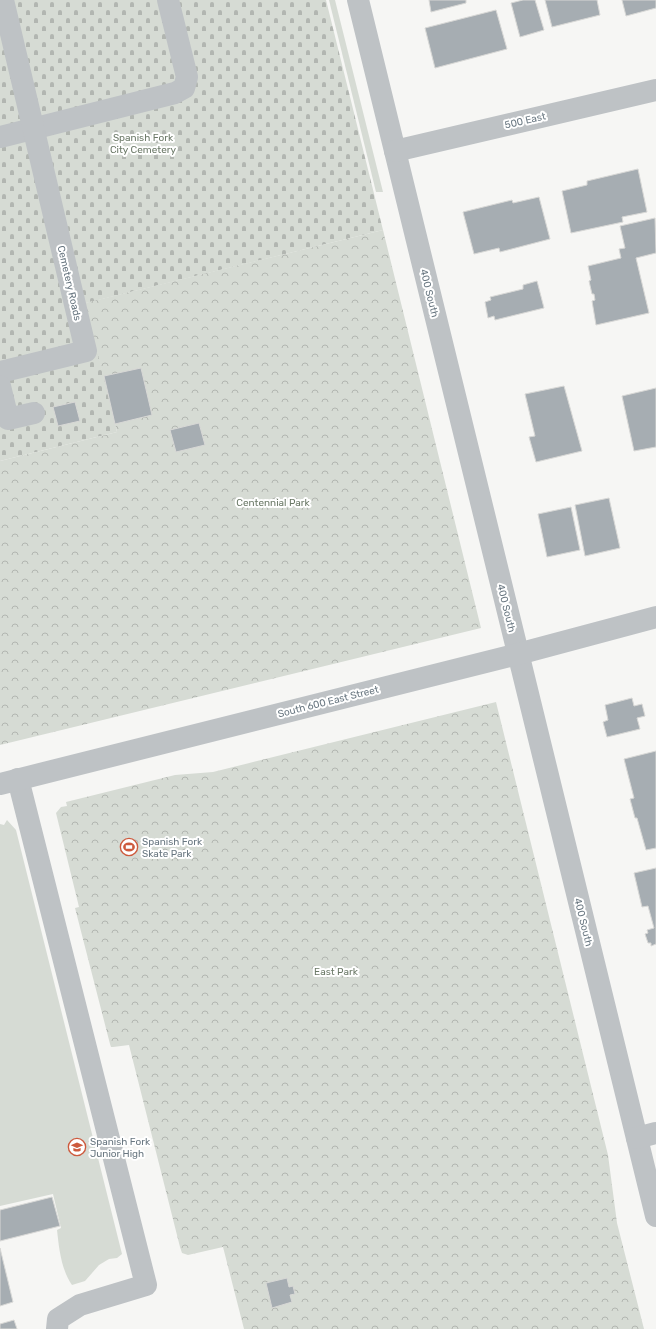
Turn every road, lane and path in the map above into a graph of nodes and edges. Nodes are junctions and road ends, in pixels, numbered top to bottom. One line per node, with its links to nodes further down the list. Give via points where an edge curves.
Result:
1 (2, 0): 5 (street, Cemetery Roads)
2 (168, 0): 5 (street, via 187,77 184,88 175,93)
3 (358, 0): 7 (street, 400 South)
4 (656, 90): 7 (street, 500 East)
5 (33, 129): 6 (street); 8 (street, Cemetery Roads, via 86,351)
6 (0, 137)
7 (395, 151): 12 (street, 400 South)
8 (0, 372)
9 (0, 386): 10 (street, via 8,419)
10 (34, 413)
11 (656, 617): 12 (street, South 600 East Street)
12 (518, 654): 13 (street, South 600 East Street); 14 (street, 400 South)
13 (9, 781): 16 (street, via 146,1285 80,1304 58,1319)
14 (647, 1136): 15 (street, 400 South)
15 (656, 1216)
16 (57, 1329)

